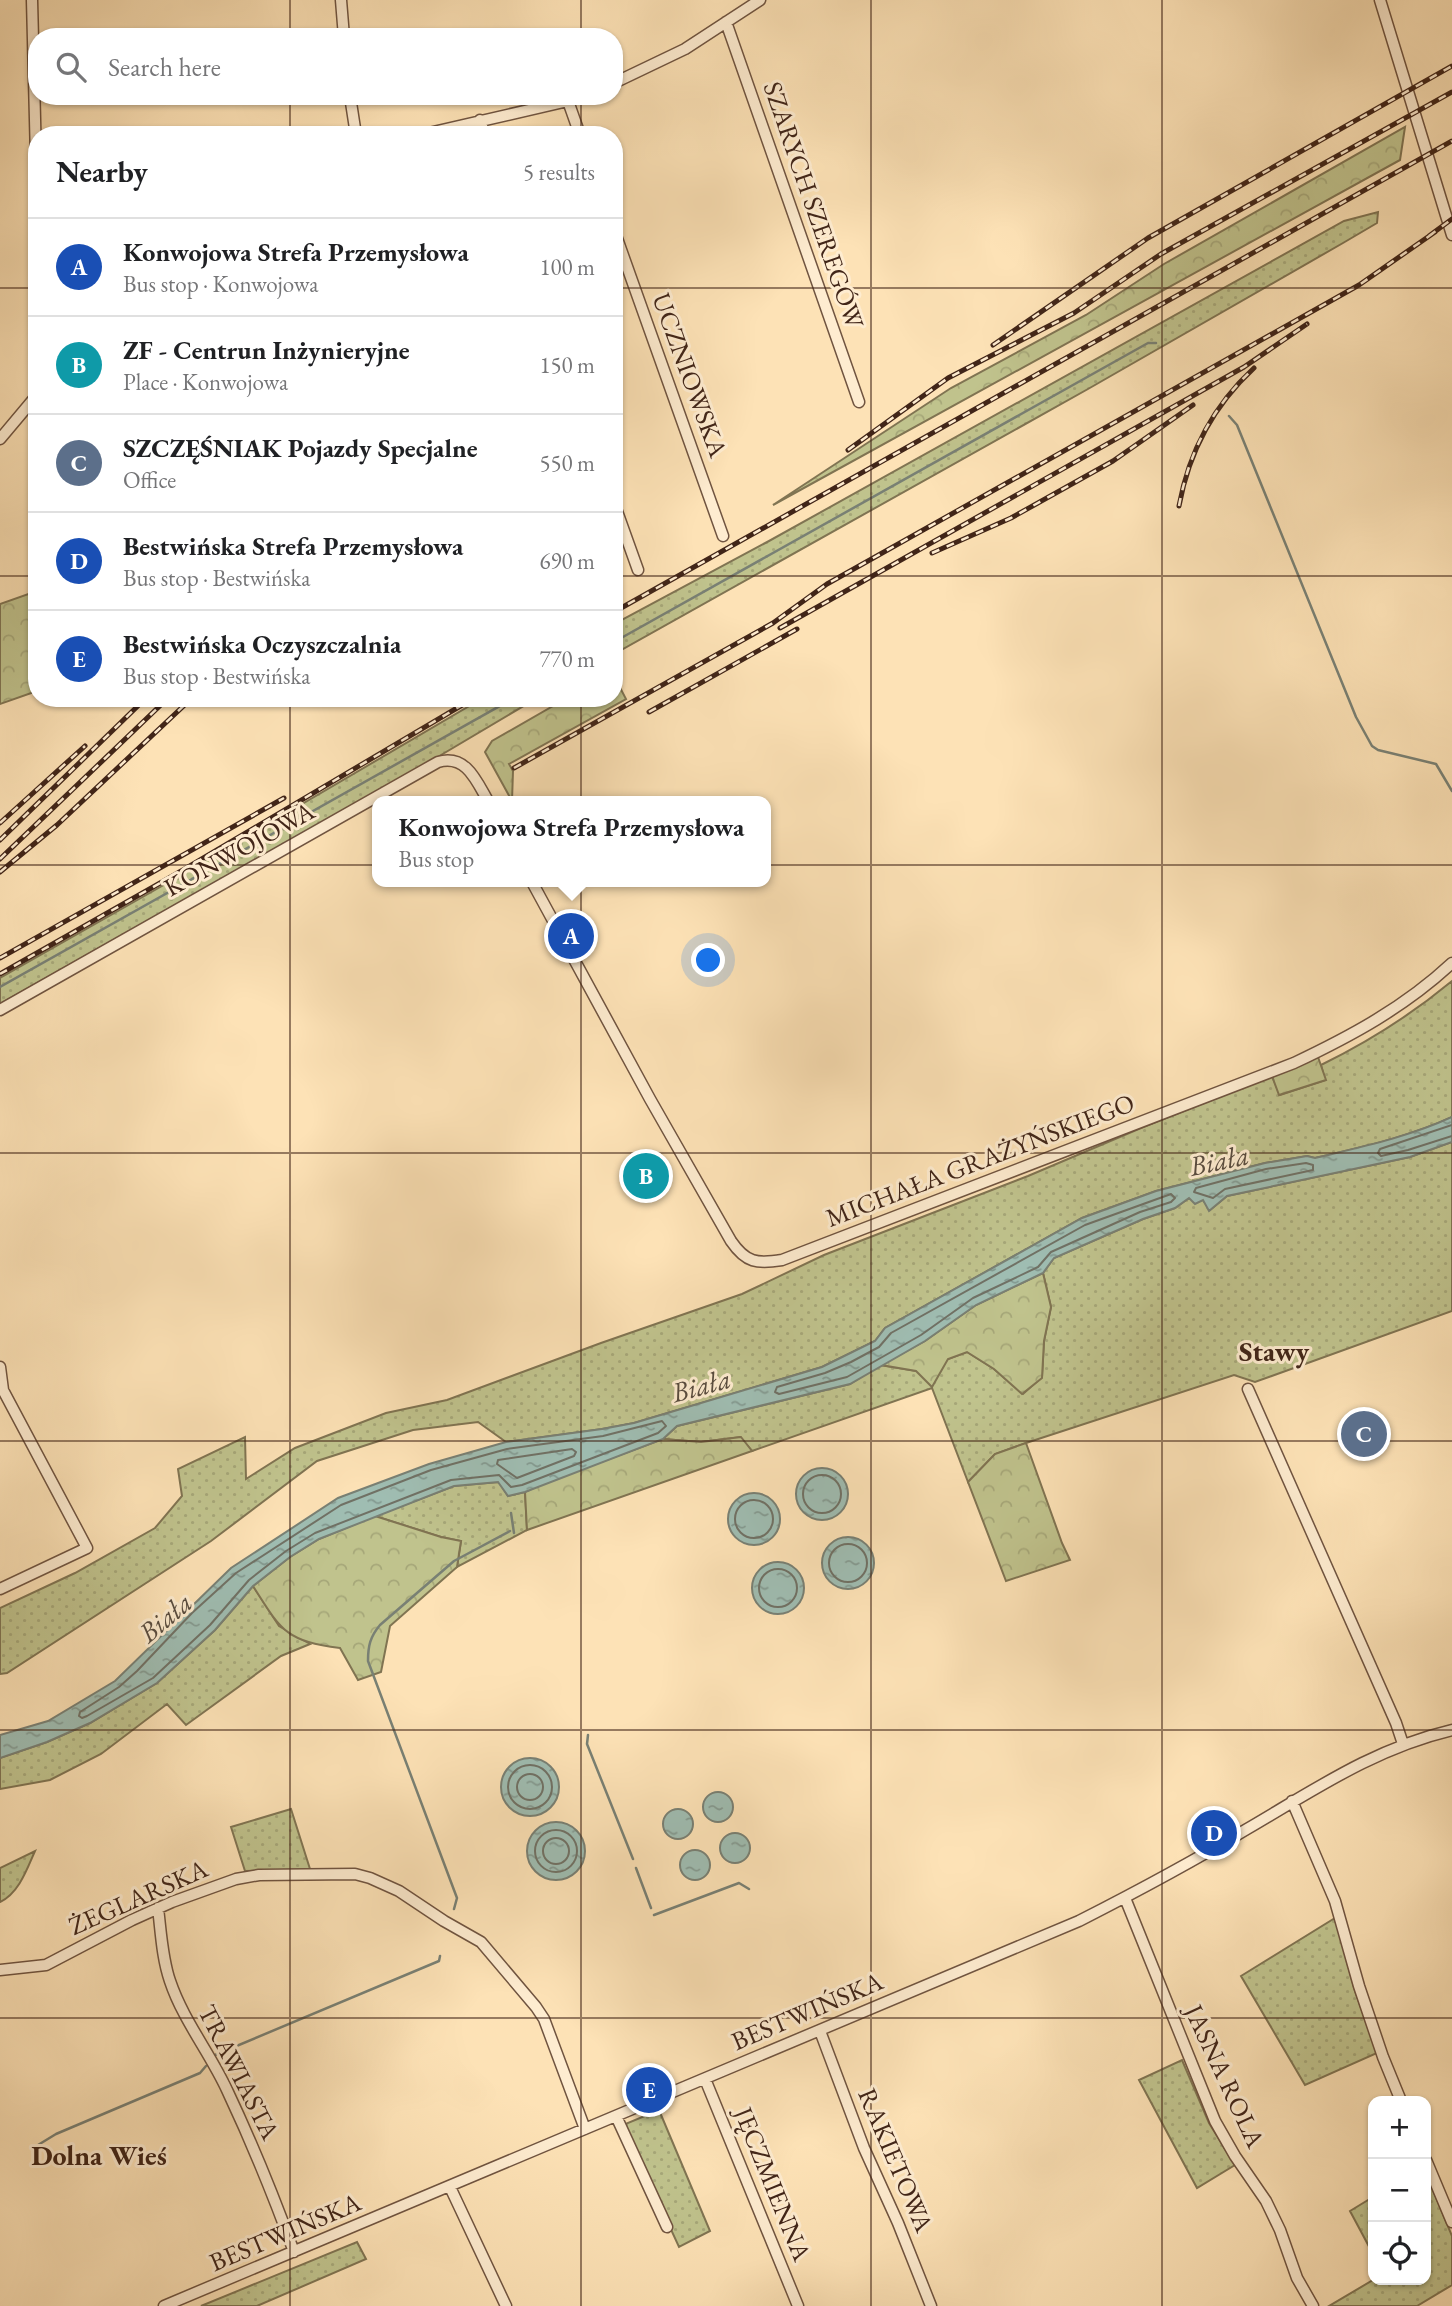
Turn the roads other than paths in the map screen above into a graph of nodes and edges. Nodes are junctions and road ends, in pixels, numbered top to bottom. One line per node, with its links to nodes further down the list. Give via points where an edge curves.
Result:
1 (32, 0): 6 (street)
2 (341, 0): 7 (street)
3 (760, 0): 5 (street)
4 (1380, 0): 19 (street)
5 (726, 22): 8 (street, via 685,49); 21 (street, SZARYCH SZEREGÓW)
6 (33, 28)
7 (343, 28)
8 (623, 79)
9 (35, 105): 14 (street)
10 (351, 105): 15 (street)
11 (549, 105): 13 (street)
12 (569, 105): 18 (street)
13 (480, 120): 16 (street); 17 (street)
14 (35, 126)
15 (355, 126)
16 (456, 126)
17 (482, 126)
18 (577, 126)
19 (1452, 235)
20 (623, 255): 25 (street, UCZNIOWSKA)
21 (859, 402)
22 (28, 406): 23 (street)
23 (0, 439)
24 (623, 528): 26 (street)
25 (723, 536)
26 (638, 570)
27 (378, 796): 28 (street, KONWOJOWA, via 447,760 468,767)
28 (485, 796)
29 (372, 799): 32 (street, KONWOJOWA)
30 (534, 887): 31 (street, MICHAŁA GRAŻYŃSKIEGO, via 740,1255 765,1263 1224,1090 1344,1040 1382,1018)
31 (1452, 964)
32 (0, 1010)
33 (0, 1367): 35 (street, via 3,1390 87,1548)
34 (1248, 1389): 37 (street)
35 (0, 1589)
36 (1452, 1730): 37 (street, BESTWIŃSKA)
37 (1403, 1744): 38 (street, BESTWIŃSKA)
38 (1292, 1801): 39 (street, BESTWIŃSKA); 44 (street, via 1335,1902 1359,1986)
39 (1125, 1898): 42 (street, BESTWIŃSKA); 56 (street, JASNA ROLA, via 1215,2121 1266,2201)
40 (158, 1908): 41 (street, ŻEGLARSKA, via 46,1965); 46 (street, ŻEGLARSKA, via 217,1885 259,1875 342,1874 383,1883 481,1942 536,2007); 51 (street, TRAWIASTA, via 170,1983 226,2086)
41 (0, 1970)
42 (820, 2031): 43 (street, BESTWIŃSKA); 55 (street, RAKIETOWA)
43 (705, 2079): 45 (street, BESTWIŃSKA); 54 (street, JĘCZMIENNA)
44 (1399, 2096)
45 (617, 2116): 46 (street, BESTWIŃSKA); 50 (street)
46 (585, 2129): 48 (street, BESTWIŃSKA)
47 (1431, 2172): 49 (street)
48 (450, 2187): 51 (street, BESTWIŃSKA); 53 (street)
49 (1452, 2222)
50 (667, 2227)
51 (294, 2252): 52 (street, BESTWIŃSKA)
52 (164, 2306)
53 (506, 2306)
54 (798, 2306)
55 (931, 2306)
56 (1313, 2306)

